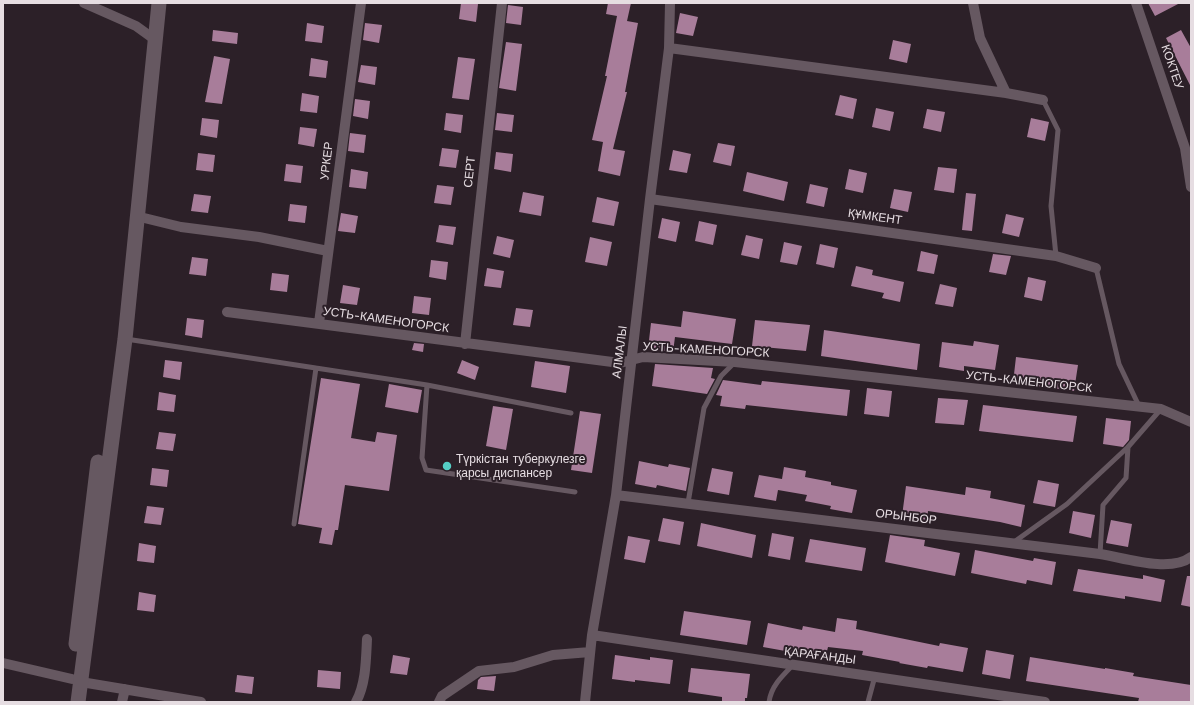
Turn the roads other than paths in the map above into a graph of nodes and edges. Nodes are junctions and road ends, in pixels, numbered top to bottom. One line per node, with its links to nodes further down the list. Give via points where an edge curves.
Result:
1 (84, 3): 8 (street, via 136,26)
2 (159, 3): 8 (main road)
3 (361, 3): 15 (street, УРКЕР)
4 (502, 3): 21 (street, СЕРТ)
5 (670, 3): 9 (street, АЛМАЛЫ)
6 (973, 3): 10 (street, via 980,38)
7 (1136, 3): 12 (street, КОКТЕУ, via 1185,148)
8 (154, 39): 14 (main road)
9 (670, 48): 10 (street); 13 (street, АЛМАЛЫ)
10 (1006, 93): 11 (street)
11 (1043, 100): 16 (lane, via 1058,130 1050,206)
12 (1191, 187)
13 (650, 199): 16 (street, ҚҰМКЕНТ); 22 (street, АЛМАЛЫ)
14 (136, 219): 15 (street); 20 (main road, via 137,231); 38 (main road, via 131,229 114,340)
15 (328, 250): 19 (street, УРКЕР)
16 (1056, 256): 17 (street, ҚҰМКЕНТ)
17 (1096, 268): 26 (lane, via 1119,364)
18 (227, 312): 19 (street, УСТЬ-КАМЕНОГОРСК)
19 (319, 323): 21 (street, УСТЬ-КАМЕНОГОРСК)
20 (125, 339): 24 (lane); 38 (main road)
21 (464, 344): 22 (street, УСТЬ-КАМЕНОГОРСК, via 620,363)
22 (633, 360): 23 (street, УСТЬ-КАМЕНОГОРСК, via 643,357); 32 (street, АЛМАЛЫ)
23 (735, 362): 26 (street, УСТЬ-КАМЕНОГОРСК); 33 (lane, via 721,376 704,408)
24 (316, 368): 25 (lane); 34 (lane)
25 (427, 385): 28 (lane); 31 (lane, via 422,458 426,470)
26 (1140, 407): 27 (street, УСТЬ-КАМЕНОГОРСК)
27 (1161, 409): 29 (street, УСТЬ-КАМЕНОГОРСК); 30 (lane)
28 (571, 413)
29 (1191, 422)
30 (1128, 447): 35 (lane, via 1067,504); 36 (lane, via 1126,478 1103,505)
31 (575, 492)
32 (616, 495): 33 (street, ОРЫНБОР); 39 (street, АЛМАЛЫ)
33 (688, 503): 35 (street, ОРЫНБОР)
34 (294, 524)
35 (1013, 543): 36 (street, ОРЫНБОР)
36 (1100, 554): 37 (street, ОРЫНБОР, via 1165,565 1183,562)
37 (1191, 557)
38 (88, 586): 45 (main road)
39 (592, 635): 41 (street, АЛМАЛЫ); 43 (street, ҚАРАҒАНДЫ)
40 (367, 639): 51 (street, via 360,695)
41 (590, 652): 52 (street, via 553,655 514,667 479,671 442,696); 53 (street, АЛМАЛЫ)
42 (3, 663): 45 (street)
43 (792, 666): 44 (street, ҚАРАҒАНДЫ); 54 (lane, via 770,693)
44 (875, 676): 55 (lane); 56 (street, ҚАРАҒАНДЫ)
45 (76, 681): 46 (street); 47 (main road); 48 (main road)
46 (125, 689): 49 (street); 50 (street)
47 (69, 702)
48 (78, 702)
49 (122, 702)
50 (201, 702)
51 (356, 702)
52 (439, 702)
53 (585, 702)
54 (769, 702)
55 (868, 702)
56 (1045, 702)

